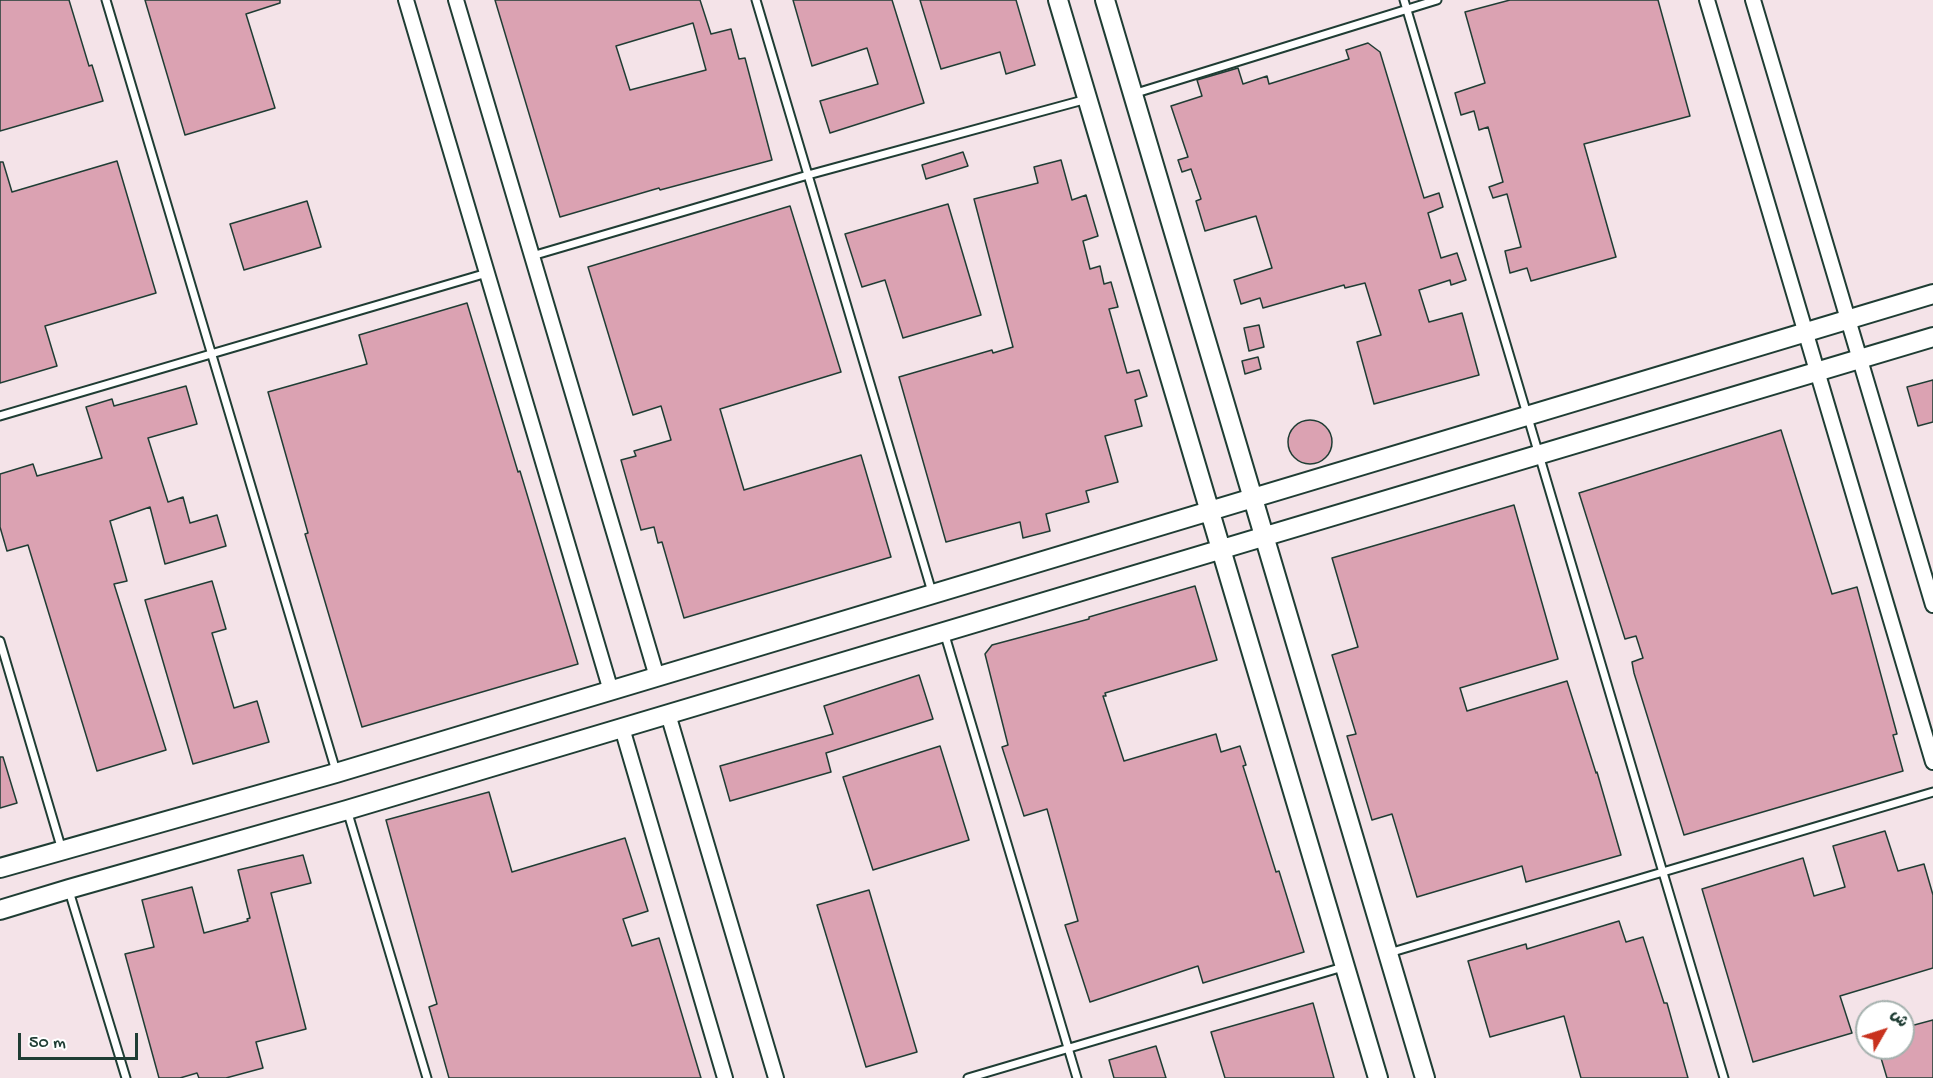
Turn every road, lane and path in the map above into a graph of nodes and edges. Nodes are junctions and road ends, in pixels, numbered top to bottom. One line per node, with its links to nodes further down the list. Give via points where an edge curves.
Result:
1 (106, 0): 21 (lane)
2 (405, 0): 16 (street)
3 (456, 0): 15 (street)
4 (756, 0): 14 (lane)
5 (1058, 0): 13 (street)
6 (1105, 0): 12 (street)
7 (1404, 0): 11 (lane)
8 (1437, 0): 11 (lane)
9 (1707, 0): 19 (street)
10 (1753, 0): 18 (street)
11 (1406, 9): 12 (lane); 24 (lane)
12 (1133, 94): 27 (street)
13 (1087, 99): 14 (lane); 28 (street)
14 (808, 175): 15 (lane); 31 (lane)
15 (532, 256): 35 (street)
16 (487, 273): 21 (lane); 36 (street)
17 (1933, 294): 18 (street)
18 (1848, 320): 19 (street); 22 (street)
19 (1806, 332): 23 (street); 24 (street)
20 (1933, 337): 22 (street)
21 (212, 354): 25 (lane); 40 (lane)
22 (1860, 359): 23 (street); 32 (street)
23 (1817, 372): 26 (street); 39 (street)
24 (1527, 416): 26 (lane); 27 (street)
25 (0, 417)
26 (1539, 454): 29 (street); 45 (lane)
27 (1253, 498): 28 (street); 29 (street)
28 (1210, 511): 30 (street); 31 (street)
29 (1264, 536): 30 (street); 48 (street)
30 (1221, 549): 33 (street); 49 (street)
31 (933, 594): 35 (street)
32 (1933, 605)
33 (944, 632): 37 (street); 50 (lane)
34 (0, 640): 43 (lane)
35 (657, 677): 36 (street)
36 (611, 691): 40 (street)
37 (668, 714): 38 (street); 54 (street)
38 (622, 728): 42 (street); 53 (street)
39 (1933, 762)
40 (336, 773): 43 (street)
41 (1933, 792): 45 (lane)
42 (347, 810): 46 (street); 52 (lane)
43 (62, 850): 44 (street)
44 (0, 868)
45 (1663, 872): 48 (lane); 59 (lane)
46 (69, 889): 47 (street); 51 (lane)
47 (0, 910)
48 (1388, 953): 58 (street)
49 (1345, 966): 50 (lane); 57 (street)
50 (1068, 1048): 55 (lane); 56 (lane)
51 (126, 1078)
52 (427, 1078)
53 (725, 1078)
54 (776, 1078)
55 (968, 1078)
56 (1077, 1078)
57 (1378, 1078)
58 (1425, 1078)
59 (1724, 1078)

